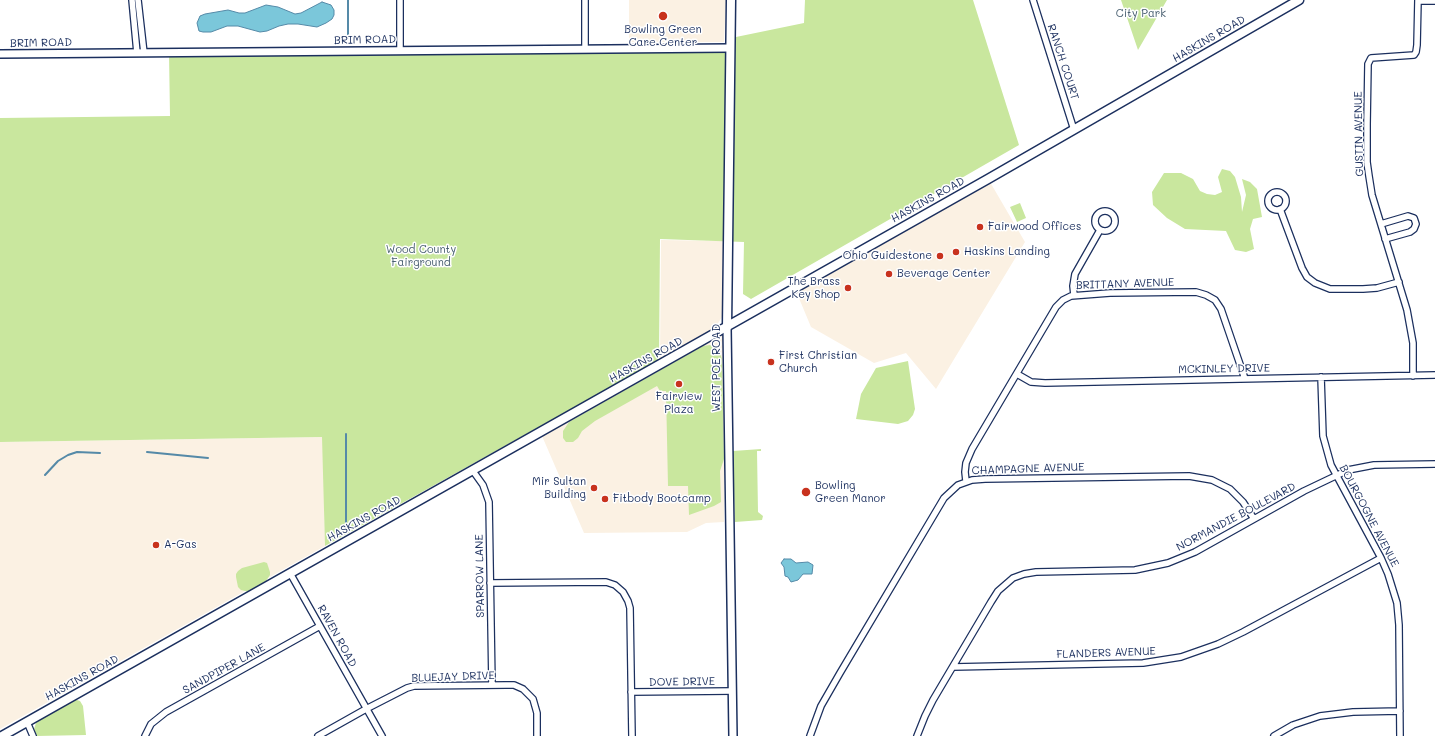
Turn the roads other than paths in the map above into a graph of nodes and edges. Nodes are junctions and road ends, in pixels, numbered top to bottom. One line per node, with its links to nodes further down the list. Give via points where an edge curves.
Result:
1 (132, 0): 13 (street)
2 (138, 0): 13 (street)
3 (400, 0): 12 (street)
4 (586, 0): 11 (street)
5 (731, 0): 10 (main road, WEST POE ROAD)
6 (1033, 0): 15 (street, RANCH COURT)
7 (1299, 0): 15 (main road, HASKINS ROAD)
8 (1418, 1): 9 (street); 17 (street, GUSTIN AVENUE, via 1417,45 1414,55 1371,58 1368,64 1367,162 1372,195)
9 (1435, 1)
10 (730, 48): 11 (street, BRIM ROAD); 22 (main road, WEST POE ROAD)
11 (585, 49): 12 (street, BRIM ROAD)
12 (400, 51): 13 (street, BRIM ROAD)
13 (141, 53): 14 (street, BRIM ROAD)
14 (0, 54)
15 (1074, 130): 22 (main road, HASKINS ROAD)
16 (1280, 209): 20 (street, via 1302,268 1315,284 1330,289 1363,289)
17 (1381, 224): 19 (street, GUSTIN AVENUE); 19 (street, via 1408,216 1414,218 1416,224 1410,232)
18 (1100, 230): 21 (street, via 1075,274)
19 (1386, 239): 20 (street, GUSTIN AVENUE)
20 (1399, 282): 25 (street, GUSTIN AVENUE, via 1411,329)
21 (1074, 295): 23 (street, BRITTANY AVENUE, via 1056,307); 27 (street, BRITTANY AVENUE, via 1110,292 1190,292 1206,295 1215,300 1222,309)
22 (727, 327): 29 (main road, HASKINS ROAD); 39 (street, WEST POE ROAD)
23 (1017, 374): 27 (street, MCKINLEY DRIVE, via 1031,382 1045,383); 31 (street, BRITTANY AVENUE, via 967,458)
24 (1435, 375): 25 (street, MCKINLEY DRIVE)
25 (1413, 376): 26 (street, MCKINLEY DRIVE)
26 (1321, 378): 27 (street, MCKINLEY DRIVE); 30 (street, BOURGOGNE AVENUE, via 1323,436)
27 (1245, 379)
28 (1435, 464): 30 (street, NORMANDIE BOULEVARD, via 1374,464)
29 (472, 471): 34 (main road, HASKINS ROAD); 35 (street, SPARROW LANE, via 483,485 489,502)
30 (1336, 475): 32 (street, NORMANDIE BOULEVARD); 33 (street, BOURGOGNE AVENUE)
31 (966, 481): 32 (street, CHAMPAGNE AVENUE, via 1174,475 1203,477 1230,489 1243,502); 52 (street, CHAMPAGNE AVENUE, via 944,498 821,706)
32 (1254, 519): 37 (street, NORMANDIE BOULEVARD, via 1188,555 1153,567 1116,571 1036,572 1013,578 998,591)
33 (1381, 558): 37 (street, FLANDERS AVENUE, via 1243,632 1181,657 1142,663); 42 (street, BOURGOGNE AVENUE, via 1396,603)
34 (290, 573): 36 (street, RAVEN ROAD); 43 (main road, HASKINS ROAD)
35 (490, 583): 38 (street, SPARROW LANE); 40 (street, via 592,581 611,583 620,588 630,608)
36 (320, 626): 41 (street, RAVEN ROAD); 46 (street, SANDPIPER LANE, via 166,712 151,724)
37 (953, 667): 53 (street, NORMANDIE BOULEVARD, via 925,716)
38 (492, 685): 41 (street, BLUEJAY DRIVE, via 414,686 401,690); 49 (street, BLUEJAY DRIVE, via 519,686 530,695 537,708)
39 (732, 691): 40 (street, DOVE DRIVE); 51 (street, WEST POE ROAD)
40 (631, 692): 50 (street)
41 (366, 709): 47 (street, BLUEJAY DRIVE); 48 (street, RAVEN ROAD)
42 (1400, 711): 54 (street, via 1320,716 1293,725); 55 (street, BOURGOGNE AVENUE)
43 (27, 722): 44 (main road, HASKINS ROAD); 45 (street)
44 (2, 736)
45 (33, 736)
46 (145, 736)
47 (318, 736)
48 (382, 736)
49 (537, 736)
50 (632, 736)
51 (733, 736)
52 (810, 736)
53 (917, 736)
54 (1274, 736)
55 (1400, 736)

